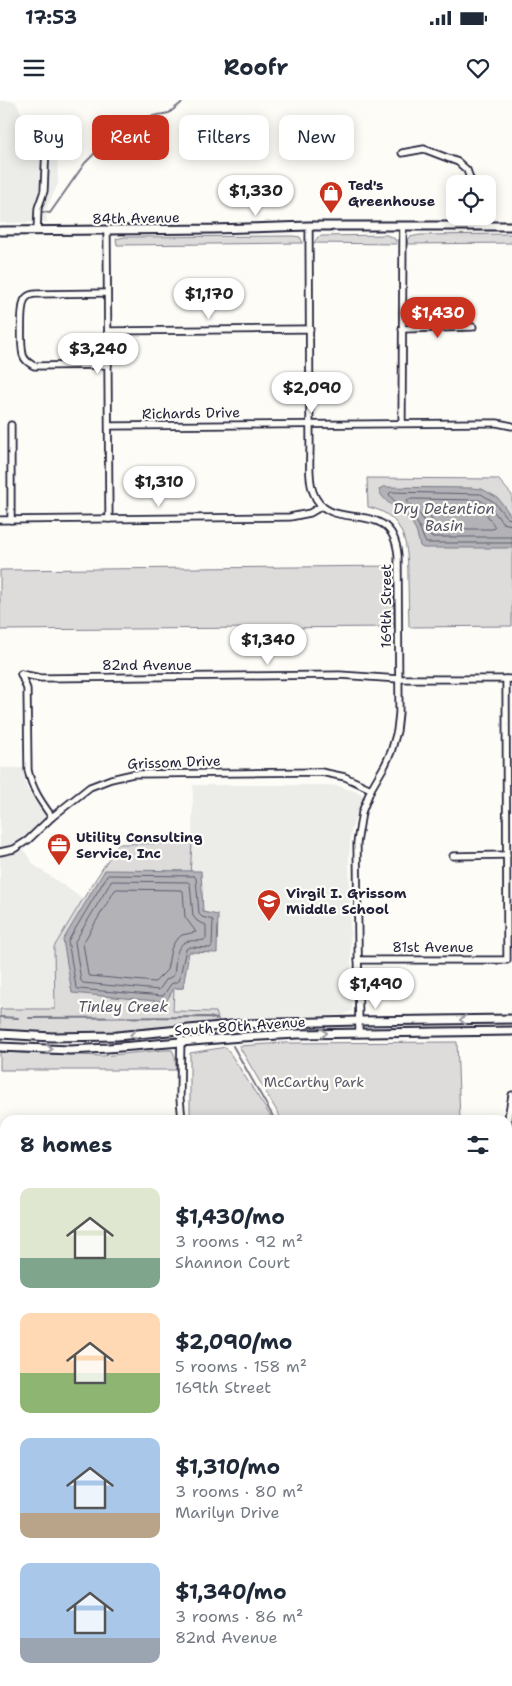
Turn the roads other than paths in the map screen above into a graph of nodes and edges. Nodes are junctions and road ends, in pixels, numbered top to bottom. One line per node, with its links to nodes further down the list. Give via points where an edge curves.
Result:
1 (402, 153): 3 (street, via 424,149 458,162)
2 (45, 160): 10 (street)
3 (469, 175)
4 (309, 226): 5 (street, 84th Avenue); 8 (street, 84th Avenue); 14 (street)
5 (402, 226): 6 (street, 84th Avenue); 12 (street)
6 (471, 226): 7 (street, 84th Avenue)
7 (512, 226)
8 (107, 230): 10 (street, 84th Avenue); 11 (street)
9 (0, 231): 10 (street, 84th Avenue)
10 (37, 231)
11 (107, 293): 15 (street); 16 (street, via 30,295 23,305 22,330 23,354 34,366)
12 (402, 328): 13 (street); 17 (street)
13 (472, 328)
14 (310, 329): 15 (street); 18 (street)
15 (108, 331): 16 (street)
16 (108, 365): 20 (street)
17 (402, 423): 18 (street, Richards Drive); 21 (street, Richards Drive, via 496,423)
18 (310, 424): 20 (street, Richards Drive); 22 (street, via 311,480 313,492)
19 (11, 425): 25 (street)
20 (109, 426): 23 (street)
21 (512, 426)
22 (322, 506): 23 (street, via 310,513 290,517); 27 (street, 169th Street, via 341,516 377,520 396,542)
23 (110, 519): 25 (street)
24 (0, 520): 25 (street)
25 (11, 520)
26 (509, 678): 27 (street, 82nd Avenue); 31 (street)
27 (399, 679): 28 (street, 169th Street, via 396,731 385,765); 29 (street, 82nd Avenue, via 340,676 41,678 21,674 28,689 28,770 34,791)
28 (371, 789): 29 (street, Grissom Drive, via 345,777 321,772 133,774 90,787); 33 (street, 169th Street, via 362,812 357,843)
29 (52, 817): 30 (street, Grissom Drive, via 28,840 14,849)
30 (0, 852)
31 (507, 855): 32 (street); 33 (street, 81st Avenue, via 508,960)
32 (453, 856)
33 (358, 960): 35 (street, 169th Street)
34 (512, 1019): 35 (street, South 80th Avenue, one-way to 35)
35 (359, 1021): 36 (street, South 80th Avenue, via 241,1024); 38 (street, 169th Street)
36 (181, 1030): 39 (street, South 80th Avenue, one-way to 39, via 118,1036); 40 (street)
37 (512, 1032): 38 (street, South 80th Avenue)
38 (359, 1033): 40 (street, South 80th Avenue, one-way to 38, via 269,1035)
39 (0, 1034)
40 (182, 1042): 41 (street, South 80th Avenue, one-way to 40, via 70,1050); 43 (street)
41 (0, 1047)
42 (512, 1095): 44 (street)
43 (182, 1115)
44 (509, 1115)

